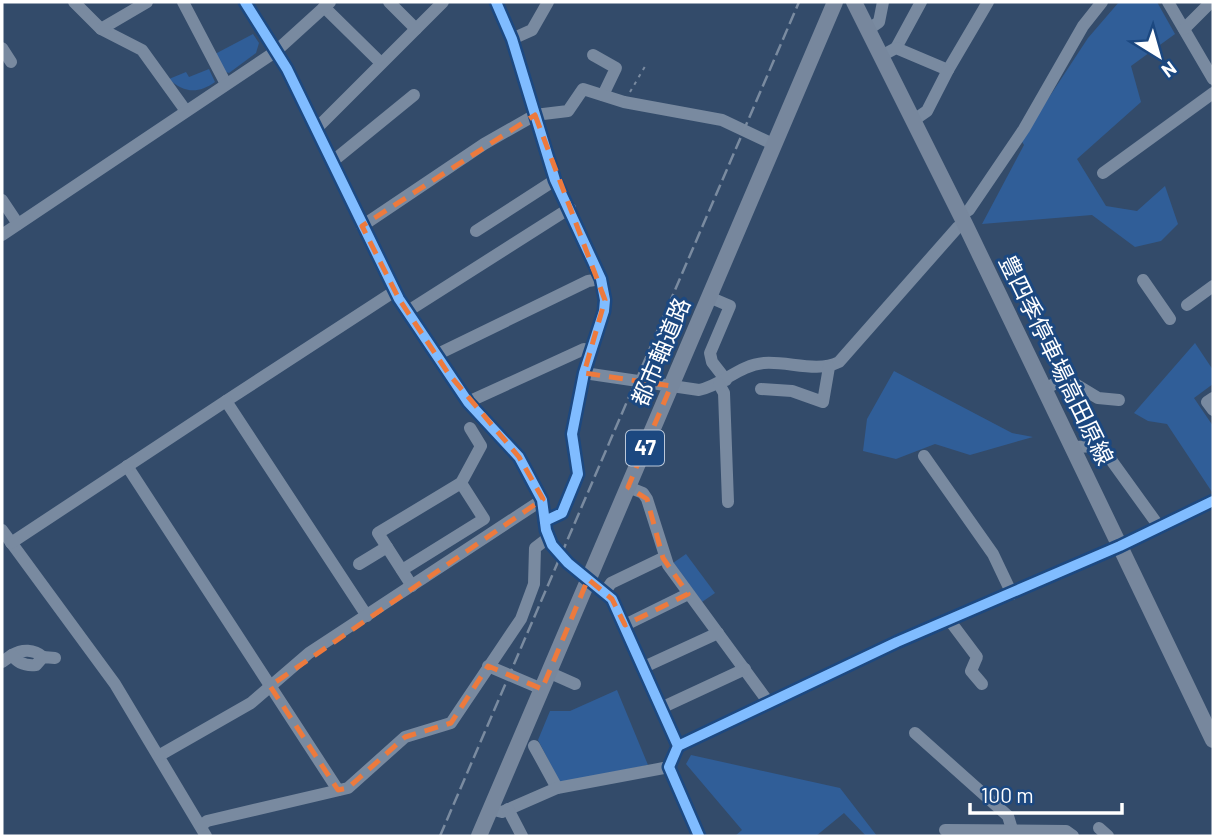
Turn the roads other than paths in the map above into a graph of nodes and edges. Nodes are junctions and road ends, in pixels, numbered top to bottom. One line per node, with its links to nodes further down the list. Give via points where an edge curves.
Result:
1 (74, 2): 18 (street)
2 (144, 2): 18 (street)
3 (183, 2): 31 (street)
4 (244, 2): 24 (street)
5 (389, 2): 19 (street)
6 (443, 2): 19 (street)
7 (548, 2): 22 (street, via 532,30)
8 (835, 2): 39 (main road, 都市軸道路 / 47)
9 (854, 2): 20 (main road, 豊四季停車場高田原線)
10 (883, 2): 20 (street, via 879,22)
11 (921, 2): 25 (street)
12 (988, 2): 29 (street)
13 (1102, 2): 45 (street)
14 (1168, 2): 21 (street)
15 (1211, 2): 21 (street)
16 (327, 4): 24 (street); 28 (street)
17 (497, 4): 22 (street)
18 (101, 29): 35 (street, via 142,50)
19 (416, 29): 28 (street)
20 (869, 29): 25 (main road, 豊四季停車場高田原線)
21 (1184, 29): 30 (street)
22 (512, 38): 36 (street)
23 (2, 48): 27 (street)
24 (275, 52): 31 (street); 38 (street)
25 (890, 52): 29 (street); 37 (main road, 豊四季停車場高田原線)
26 (593, 55): 34 (street, via 616,68)
27 (11, 62)
28 (381, 63): 38 (street)
29 (948, 70): 37 (street, via 927,111)
30 (1213, 79)
31 (226, 84): 35 (street)
32 (1213, 93): 41 (street)
33 (414, 95): 40 (street)
34 (603, 96): 36 (street, via 583,89 568,111); 39 (street, via 722,120)
35 (186, 111): 46 (street)
36 (535, 115): 42 (street); 47 (street)
37 (914, 120): 45 (main road, 豊四季停車場高田原線)
38 (317, 128): 40 (street)
39 (775, 145): 54 (main road, 都市軸道路 / 47)
40 (333, 161): 47 (street)
41 (1103, 173)
42 (555, 180): 44 (street); 48 (street)
43 (2, 200): 46 (street)
44 (570, 208): 50 (street); 56 (street)
45 (963, 219): 60 (street, via 839,362); 65 (main road, 豊四季停車場高田原線)
46 (18, 224): 49 (street)
47 (362, 226): 53 (street)
48 (476, 231)
49 (2, 235)
50 (601, 279): 58 (street, via 604,311); 59 (street, via 588,281)
51 (1143, 280): 57 (street)
52 (1213, 286): 55 (street)
53 (395, 291): 56 (street); 68 (street)
54 (709, 297): 62 (street, via 730,306 710,353); 63 (main road, 都市軸道路 / 47)
55 (1187, 305)
56 (408, 311): 59 (street)
57 (1170, 319)
58 (592, 351): 61 (street); 69 (street, via 584,349)
59 (436, 355): 69 (street)
60 (829, 367): 62 (street, via 763,363 745,367); 64 (street, via 823,402 792,391)
61 (584, 373): 63 (street); 80 (street, via 572,434 578,474 562,513)
62 (722, 382): 63 (street, via 699,390); 79 (street)
63 (671, 386): 76 (main road, 都市軸道路 / 47)
64 (761, 388)
65 (1045, 389): 67 (street, via 1065,378 1098,398); 72 (main road, 豊四季停車場高田原線)
66 (1213, 398): 70 (street, via 1207,402)
67 (1119, 400)
68 (226, 401): 74 (street); 95 (street)
69 (468, 402): 77 (street, via 519,457)
70 (1213, 410)
71 (470, 428): 75 (street, via 481,446)
72 (1072, 447): 81 (street, via 1101,446); 85 (main road, 豊四季停車場高田原線)
73 (924, 456): 94 (street, via 993,554)
74 (127, 467): 84 (street); 107 (street)
75 (461, 483): 86 (street, via 378,533); 89 (street, via 484,519)
76 (628, 487): 87 (street, via 647,499); 90 (main road, 都市軸道路 / 47)
77 (542, 500): 80 (street); 91 (street)
78 (1213, 501): 81 (street)
79 (728, 502)
80 (545, 521): 83 (street)
81 (1158, 525): 85 (street)
82 (2, 530): 84 (street)
83 (548, 538): 90 (street); 101 (street, via 536,548 534,584 521,619)
84 (11, 542): 115 (street, via 76,643)
85 (1120, 546): 94 (street); 112 (main road, 豊四季停車場高田原線)
86 (387, 547): 88 (street); 89 (street)
87 (663, 558): 92 (street, via 611,583); 93 (street)
88 (359, 564)
89 (402, 570): 91 (street)
90 (587, 579): 92 (street); 104 (main road, 都市軸道路 / 47)
91 (412, 586): 95 (street)
92 (605, 592): 97 (street)
93 (688, 594): 97 (street); 98 (street)
94 (1012, 594): 96 (street)
95 (367, 616): 107 (street, via 309,653)
96 (950, 621): 106 (street, via 977,657 971,671); 109 (street)
97 (625, 625): 102 (street)
98 (718, 633): 102 (street); 103 (street)
99 (49, 658): 100 (street, via 20,650)
100 (7, 659)
101 (488, 666): 108 (street); 118 (street, via 451,723 405,737 348,789)
102 (644, 667): 110 (street)
103 (745, 669): 109 (street); 110 (street)
104 (548, 672): 105 (street); 108 (main road, 都市軸道路 / 47)
105 (575, 684)
106 (982, 684)
107 (270, 686): 115 (street, via 251,703); 118 (street)
108 (541, 689): 119 (main road, 都市軸道路 / 47)
109 (769, 703): 114 (street)
110 (661, 708): 114 (street)
111 (915, 733): 123 (street, via 1008,816)
112 (1213, 740)
113 (534, 746): 117 (street)
114 (678, 746): 116 (street)
115 (160, 755): 122 (street)
116 (669, 767): 117 (street); 126 (street)
117 (557, 788): 120 (street)
118 (338, 790): 122 (street, via 207,821)
119 (490, 809): 120 (street); 124 (main road, 都市軸道路 / 47)
120 (508, 809): 125 (street)
121 (945, 830): 123 (street)
122 (204, 831)
123 (1014, 834): 127 (street, via 1066,831)
124 (478, 836)
125 (522, 836)
126 (699, 836)
127 (1073, 836)

